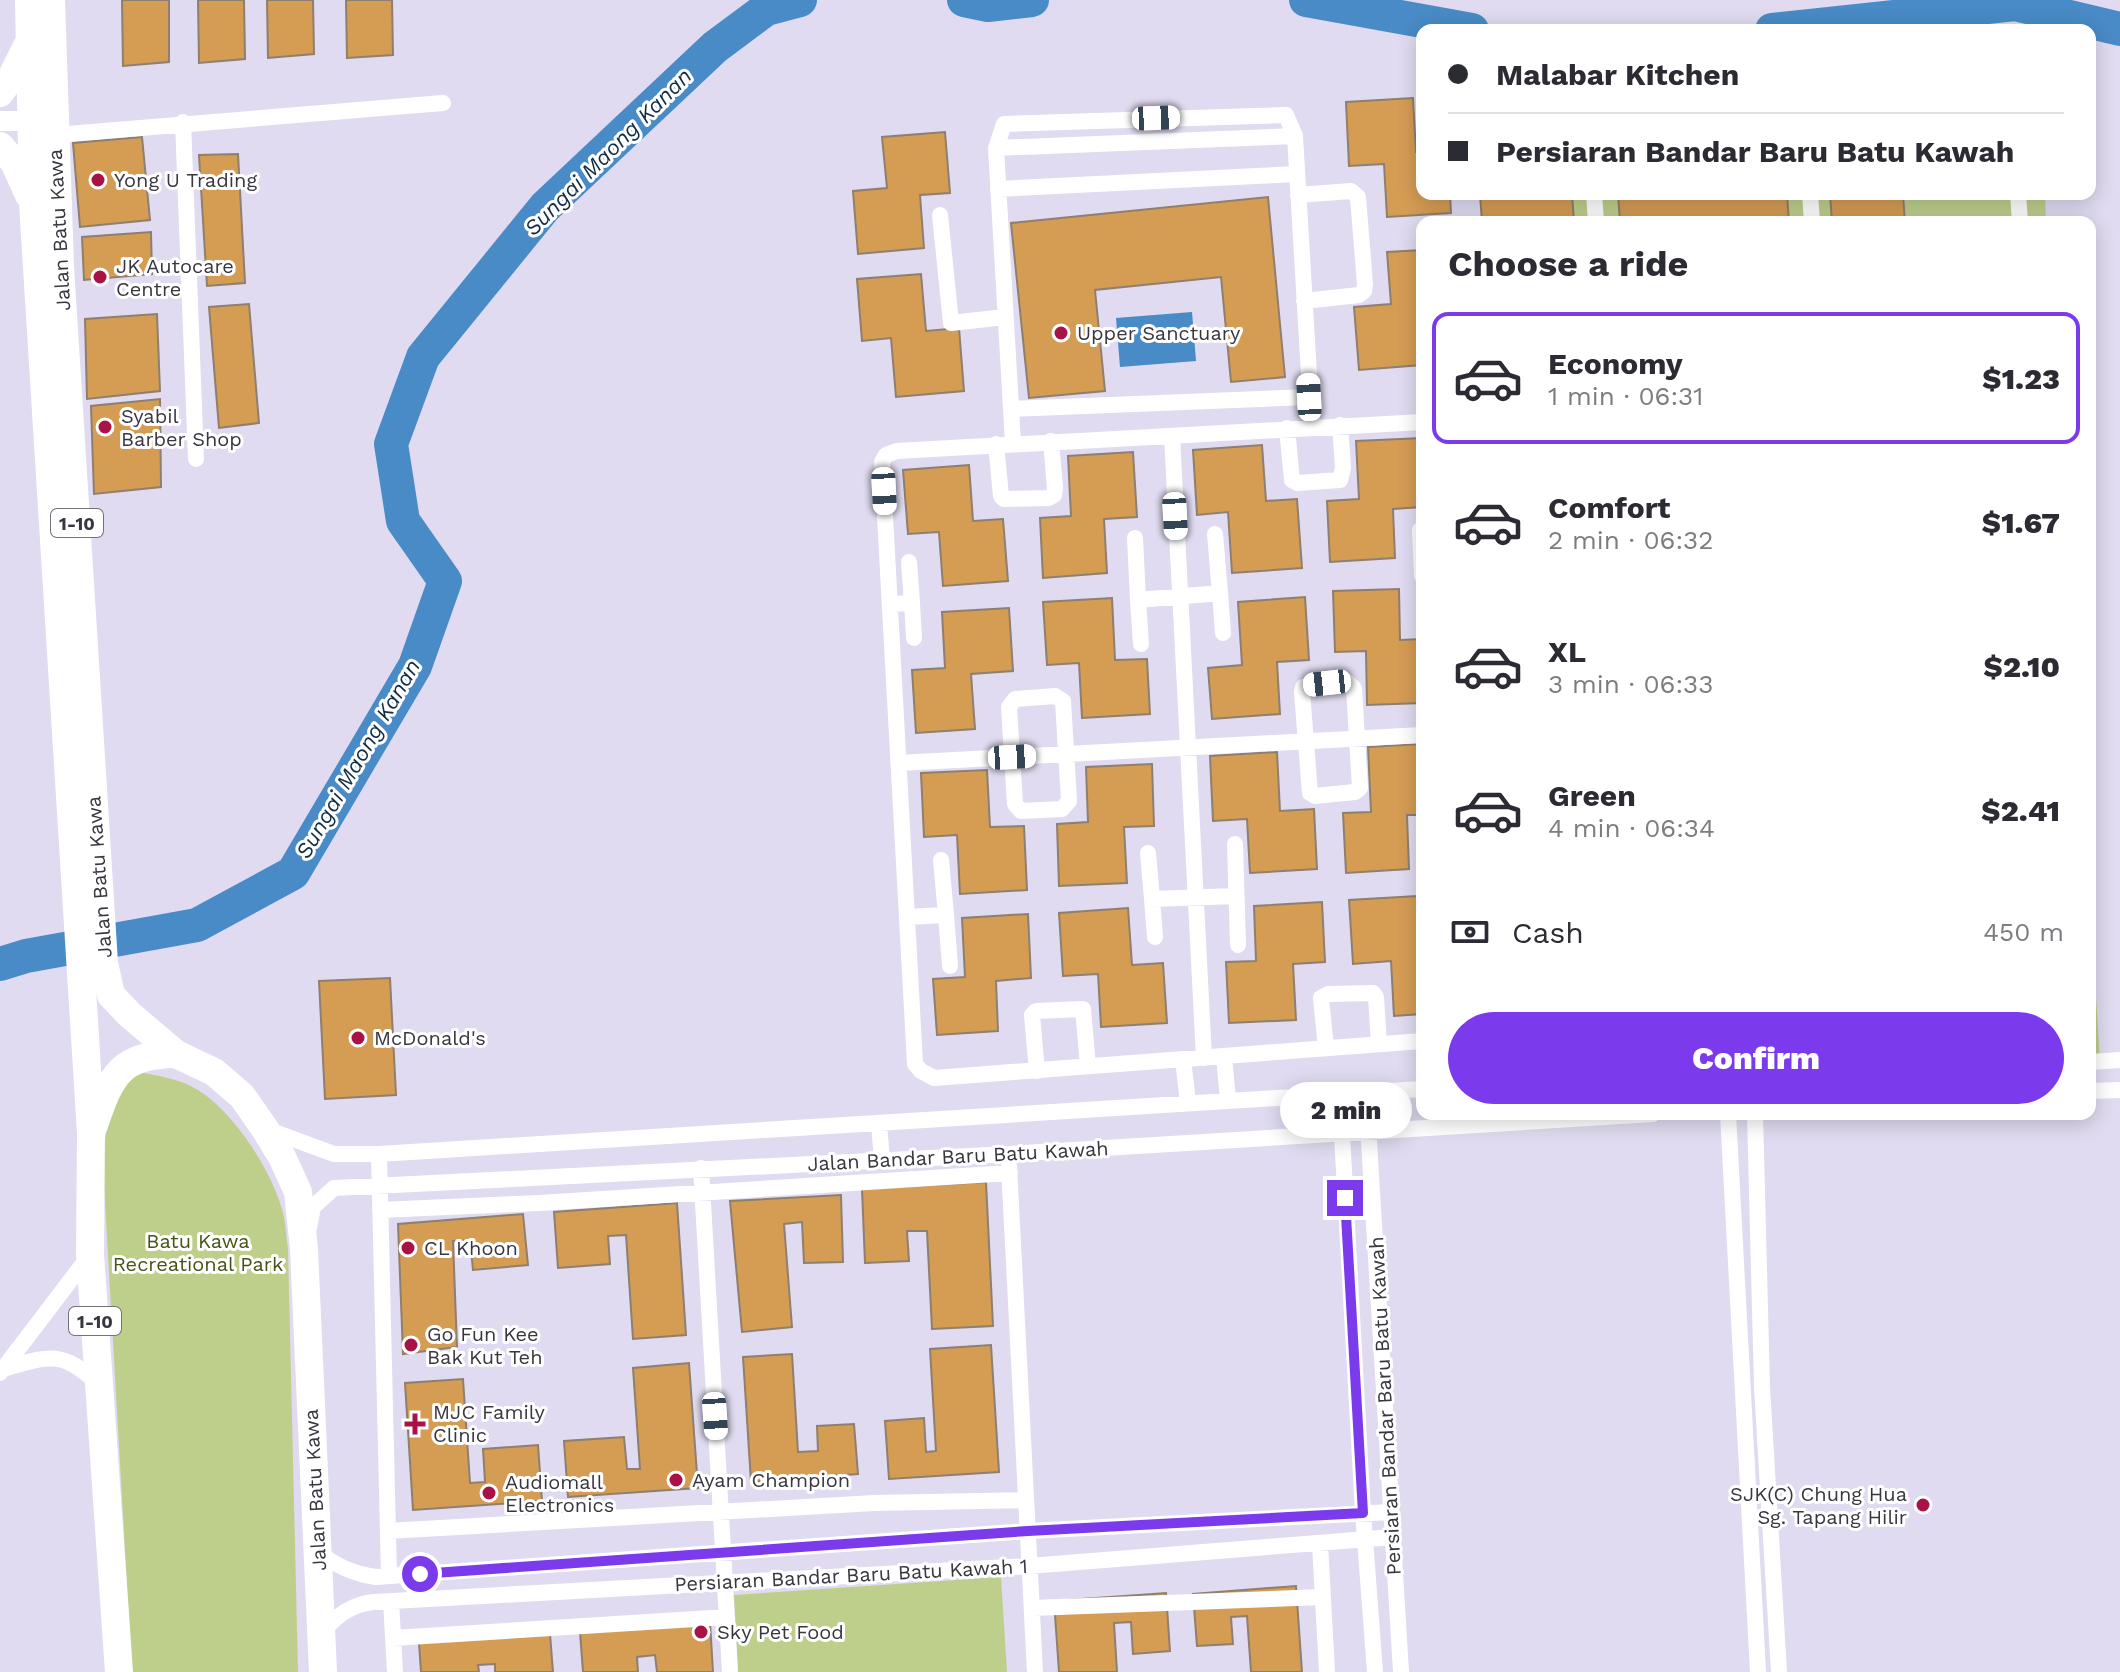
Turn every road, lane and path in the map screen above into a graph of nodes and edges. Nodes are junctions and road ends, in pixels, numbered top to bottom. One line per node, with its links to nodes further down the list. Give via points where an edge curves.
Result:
1 (29, 0): 3 (highway, Jalan Batu Kawa / 1-10)
2 (51, 0): 8 (highway, Jalan Batu Kawa / 1-10)
3 (31, 38): 4 (highway); 8 (highway, Jalan Batu Kawa / 1-10)
4 (0, 93)
5 (443, 103): 7 (street)
6 (0, 121): 8 (street)
7 (183, 122): 8 (street); 29 (street)
8 (48, 125): 15 (highway, Jalan Batu Kawa / 1-10); 54 (highway, Jalan Batu Kawa / 1-10, via 60,267)
9 (1295, 136): 11 (street); 11 (street, via 1286,115 1278,113 1004,124); 12 (street)
10 (0, 146): 15 (highway, via 14,162)
11 (996, 148): 13 (street)
12 (1297, 174): 13 (street); 14 (street)
13 (998, 189): 18 (street)
14 (1298, 195): 17 (street); 17 (street, via 1351,191 1358,197 1365,284 1359,295)
15 (33, 203): 54 (highway, Jalan Batu Kawa / 1-10)
16 (940, 215): 18 (street, via 951,323)
17 (1304, 301): 19 (street)
18 (1005, 317): 20 (street)
19 (1309, 397): 20 (street); 23 (street)
20 (1012, 409): 27 (street)
21 (1416, 422): 22 (street)
22 (1340, 425): 23 (street); 24 (street, via 1340,480 1298,483 1292,480)
23 (1312, 426): 24 (street)
24 (1287, 428): 25 (street)
25 (1172, 436): 26 (street); 34 (street)
26 (1051, 441): 27 (street); 28 (street, via 1055,488 1049,498 1001,496)
27 (1013, 443): 28 (street)
28 (996, 444): 37 (street, via 886,455 882,462)
29 (196, 459)
30 (1215, 534): 33 (street)
31 (1135, 538): 35 (street)
32 (909, 562): 36 (street)
33 (1220, 593): 34 (street); 38 (street)
34 (1179, 597): 35 (street); 44 (street)
35 (1138, 600): 40 (street)
36 (912, 603): 37 (street); 39 (street)
37 (890, 604): 47 (street)
38 (1223, 633)
39 (914, 638)
40 (1141, 644)
41 (1416, 735): 42 (street)
42 (1358, 738): 43 (street); 43 (street, via 1360,788 1315,796 1310,793); 43 (street, via 1354,688 1346,681 1303,687)
43 (1305, 741): 44 (street)
44 (1186, 747): 45 (street); 52 (street)
45 (1066, 754): 46 (street); 46 (street, via 1069,801 1062,809 1017,808); 46 (street, via 1063,701 1055,696 1011,701)
46 (1012, 757): 47 (street)
47 (899, 763): 56 (street)
48 (1235, 844): 51 (street)
49 (1148, 853): 53 (street)
50 (941, 860): 55 (street)
51 (1236, 896): 52 (street); 58 (street)
52 (1195, 897): 53 (street); 66 (street)
53 (1152, 899): 57 (street)
54 (89, 914): 60 (highway, Jalan Batu Kawa / 1-10)
55 (946, 915): 56 (street); 59 (street)
56 (907, 917): 71 (street, via 915,1064 934,1078)
57 (1155, 937)
58 (1238, 945)
59 (950, 966)
60 (92, 967): 64 (highway, Jalan Batu Kawa / 1-10, via 129,1014); 84 (highway, Jalan Batu Kawa / 1-10)
61 (1416, 1041): 62 (street)
62 (1379, 1044): 63 (street); 63 (street, via 1373,993 1328,994 1321,998)
63 (1326, 1048): 65 (street)
64 (176, 1054): 83 (highway, Jalan Batu Kawa / 1-10, via 214,1072 242,1096); 84 (highway, via 128,1063 112,1082)
65 (1224, 1056): 66 (street); 77 (street)
66 (1204, 1058): 67 (street)
67 (1183, 1059): 70 (street); 78 (street)
68 (2120, 1060): 69 (street)
69 (2096, 1062)
70 (1088, 1066): 71 (street); 71 (street, via 1083,1009 1036,1011 1032,1015)
71 (1037, 1071)
72 (1416, 1089): 75 (street, Jalan Bandar Baru Batu Kawah)
73 (2120, 1090): 74 (street)
74 (2096, 1091)
75 (1366, 1092): 76 (street, Jalan Bandar Baru Batu Kawah); 85 (street, Persiaran Bandar Baru Batu Kawah)
76 (1336, 1093): 77 (street, Jalan Bandar Baru Batu Kawah); 86 (street, Persiaran Bandar Baru Batu Kawah)
77 (1228, 1100): 78 (street, Jalan Bandar Baru Batu Kawah)
78 (1188, 1103): 82 (street, Jalan Bandar Baru Batu Kawah)
79 (1564, 1120): 85 (street, Jalan Bandar Baru Batu Kawah)
80 (1728, 1120): 127 (street)
81 (1755, 1120): 128 (street, via 1762,1387)
82 (879, 1124): 87 (street, Jalan Bandar Baru Batu Kawah); 89 (street)
83 (265, 1129): 87 (street, Jalan Bandar Baru Batu Kawah, via 334,1154); 95 (highway, Jalan Batu Kawa / 1-10, via 298,1192)
84 (91, 1133): 96 (highway, Jalan Batu Kawa / 1-10)
85 (1370, 1133): 86 (street, Jalan Bandar Baru Batu Kawah); 101 (street, Persiaran Bandar Baru Batu Kawah)
86 (1342, 1135): 88 (street, Jalan Bandar Baru Batu Kawah); 102 (street, Persiaran Bandar Baru Batu Kawah)
87 (379, 1154): 92 (street)
88 (1009, 1154): 89 (street, Jalan Bandar Baru Batu Kawah); 91 (street)
89 (882, 1160): 90 (street, Jalan Bandar Baru Batu Kawah)
90 (701, 1168): 92 (street, Jalan Bandar Baru Batu Kawah); 93 (street)
91 (1010, 1173): 93 (street); 99 (street)
92 (379, 1185): 94 (street); 95 (street, Jalan Bandar Baru Batu Kawah, via 334,1188 313,1207)
93 (702, 1193): 94 (street); 100 (street)
94 (380, 1210): 103 (street)
95 (304, 1249): 108 (highway, Jalan Batu Kawa / 1-10)
96 (90, 1254): 97 (street); 98 (highway, Jalan Batu Kawa / 1-10)
97 (2, 1371): 98 (street, via 42,1357 62,1359 80,1366)
98 (100, 1386): 119 (highway, Jalan Batu Kawa / 1-10)
99 (1026, 1500): 100 (street); 104 (street)
100 (721, 1512): 103 (street); 109 (street)
101 (1391, 1512): 102 (street, Persiaran Bandar Baru Batu Kawah 1); 105 (street, Persiaran Bandar Baru Batu Kawah)
102 (1363, 1513): 104 (street, Persiaran Bandar Baru Batu Kawah 1); 106 (street, Persiaran Bandar Baru Batu Kawah)
103 (388, 1531): 111 (street)
104 (1028, 1531): 109 (street, Persiaran Bandar Baru Batu Kawah 1); 110 (street)
105 (1393, 1537): 106 (street, Persiaran Bandar Baru Batu Kawah 1); 126 (street, Persiaran Bandar Baru Batu Kawah)
106 (1365, 1540): 107 (street, Persiaran Bandar Baru Batu Kawah 1); 125 (street, Persiaran Bandar Baru Batu Kawah)
107 (1320, 1544): 110 (street, Persiaran Bandar Baru Batu Kawah 1); 113 (street)
108 (318, 1552): 111 (street, Persiaran Bandar Baru Batu Kawah 1, via 359,1575); 117 (highway, Jalan Batu Kawa / 1-10)
109 (723, 1554): 111 (street, Persiaran Bandar Baru Batu Kawah 1); 112 (street)
110 (1029, 1566): 112 (street, Persiaran Bandar Baru Batu Kawah 1); 115 (street)
111 (389, 1576)
112 (725, 1582): 114 (street, Persiaran Bandar Baru Batu Kawah 1); 116 (street)
113 (1323, 1597): 115 (street); 124 (street)
114 (391, 1601): 117 (street, Persiaran Bandar Baru Batu Kawah 1, via 356,1604); 118 (street)
115 (1032, 1608): 123 (street)
116 (727, 1617): 118 (street); 122 (street)
117 (321, 1635): 120 (highway, Jalan Batu Kawa / 1-10)
118 (393, 1638): 121 (street)
119 (119, 1672)
120 (323, 1672)
121 (395, 1672)
122 (730, 1672)
123 (1035, 1672)
124 (1327, 1672)
125 (1375, 1672)
126 (1401, 1672)
127 (1758, 1672)
128 (1779, 1672)

